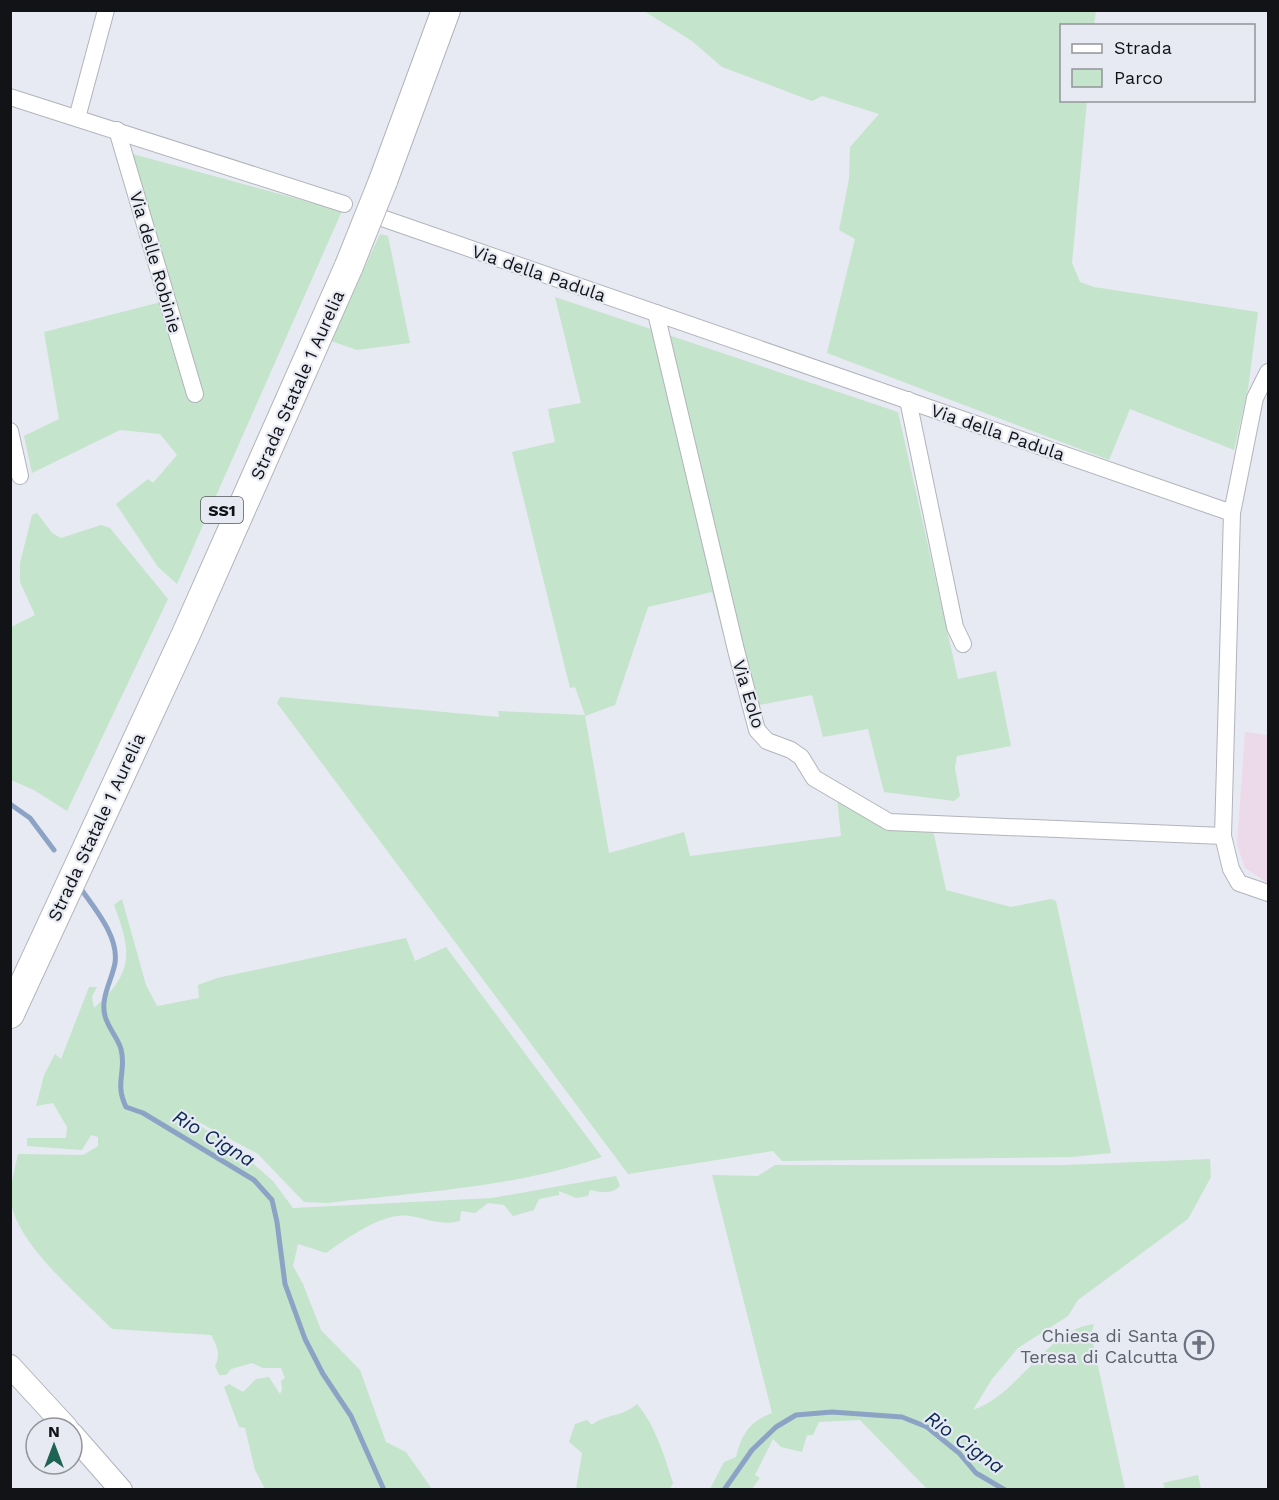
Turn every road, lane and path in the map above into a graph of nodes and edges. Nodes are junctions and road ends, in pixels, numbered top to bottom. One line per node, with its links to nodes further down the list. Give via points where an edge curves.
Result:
1 (106, 10): 5 (street)
2 (426, 10): 7 (highway, Strada Statale 1 Aurelia / SS1)
3 (446, 10): 7 (highway, Strada Statale 1 Aurelia / SS1)
4 (10, 97): 5 (street)
5 (77, 118): 6 (street)
6 (117, 130): 8 (street); 12 (street, Via delle Robinie)
7 (374, 178): 20 (highway, Strada Statale 1 Aurelia / SS1, bridge, via 268,454 116,761)
8 (344, 204)
9 (382, 218): 10 (street, Via della Padula)
10 (656, 313): 13 (street, Via della Padula); 18 (street, Via Eolo, via 735,650 757,730 767,741 791,750 801,757 814,778 889,822)
11 (1269, 372): 16 (street, via 1255,398)
12 (195, 394)
13 (908, 400): 16 (street, Via della Padula); 17 (street, via 955,627)
14 (10, 431): 15 (street)
15 (20, 476)
16 (1232, 513): 18 (street)
17 (963, 644)
18 (1223, 836): 19 (street, via 1231,869 1239,883)
19 (1269, 893)
20 (49, 907): 21 (highway, Strada Statale 1 Aurelia / SS1); 22 (highway, Strada Statale 1 Aurelia / SS1)
21 (10, 970)
22 (10, 1014)
23 (10, 1366): 24 (street)
24 (56, 1416)
25 (84, 1448): 26 (street)
26 (121, 1490)

